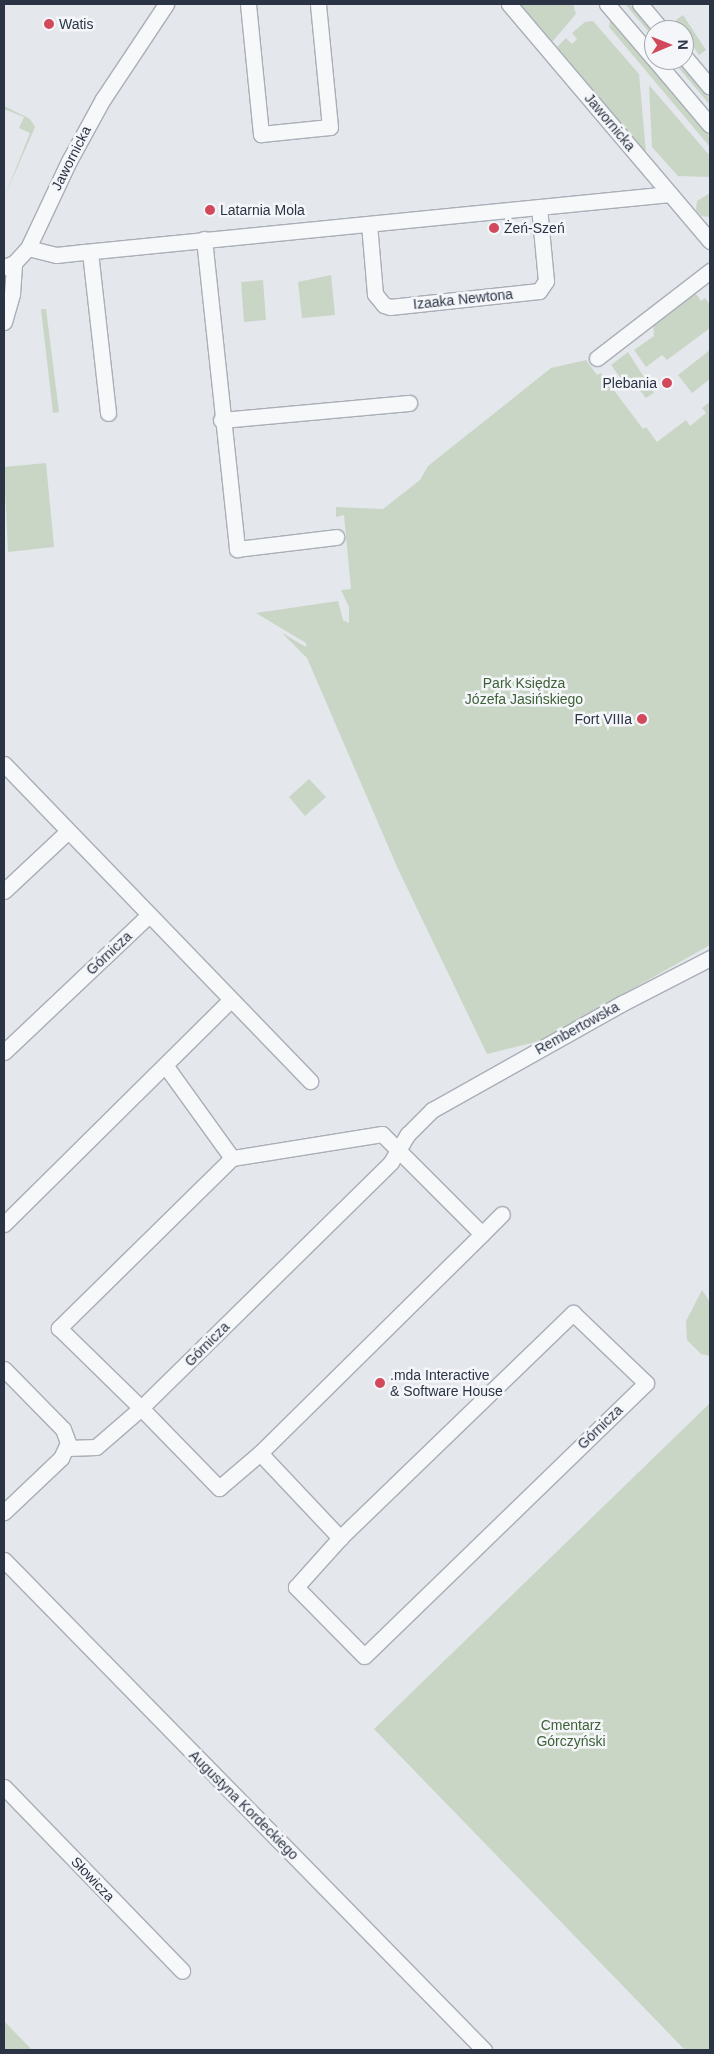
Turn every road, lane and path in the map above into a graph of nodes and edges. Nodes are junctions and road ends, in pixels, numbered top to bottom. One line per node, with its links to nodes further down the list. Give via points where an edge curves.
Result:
1 (166, 4): 18 (street, Jawornicka, via 98,108)
2 (248, 4): 3 (street, via 261,134 330,126)
3 (318, 4)
4 (509, 4): 13 (street, Jawornicka)
5 (607, 4): 8 (street)
6 (640, 4): 7 (street)
7 (654, 20)
8 (644, 48)
9 (694, 68): 11 (street)
10 (663, 70): 12 (street)
11 (710, 87)
12 (710, 125)
13 (670, 194): 14 (street); 17 (street, Jawornicka)
14 (539, 207): 15 (street); 15 (street, Izaaka Newtona, via 546,281 539,291 390,307 375,294)
15 (369, 224): 16 (street)
16 (204, 239): 19 (street); 26 (street)
17 (710, 241)
18 (28, 248): 19 (street, via 56,255); 20 (street, Jawornicka)
19 (90, 252): 25 (street)
20 (9, 265): 22 (street, Jawornicka, via 12,294)
21 (710, 271): 23 (street)
22 (4, 322)
23 (597, 358)
24 (409, 403): 26 (street)
25 (108, 413)
26 (221, 420): 27 (street, via 237,549)
27 (336, 537)
28 (4, 764): 29 (street)
29 (67, 832): 30 (street); 31 (street)
30 (4, 891)
31 (149, 915): 33 (street); 34 (street, Górnicza)
32 (710, 958): 37 (street, Rembertowska, via 446,1101 408,1134)
33 (230, 1000): 35 (street); 36 (street)
34 (4, 1052)
35 (165, 1065): 38 (street); 40 (street)
36 (310, 1081)
37 (399, 1150): 38 (street, via 382,1134); 41 (street); 43 (street, Górnicza, via 391,1162)
38 (232, 1158): 43 (street, via 59,1328)
39 (502, 1214): 41 (street)
40 (4, 1224)
41 (482, 1234): 45 (street)
42 (4, 1369): 44 (street, via 63,1429)
43 (141, 1408): 44 (street, Górnicza, via 96,1447); 45 (street, via 218,1488)
44 (67, 1448): 46 (street, via 61,1458)
45 (260, 1453): 47 (street)
46 (4, 1512)
47 (340, 1538): 47 (street, Górnicza, via 296,1587 364,1656 646,1383 574,1312)
48 (4, 1560): 51 (street, Augustyna Kordeckiego)
49 (4, 1787): 50 (street, Słowicza)
50 (182, 1971)
51 (484, 2050)

